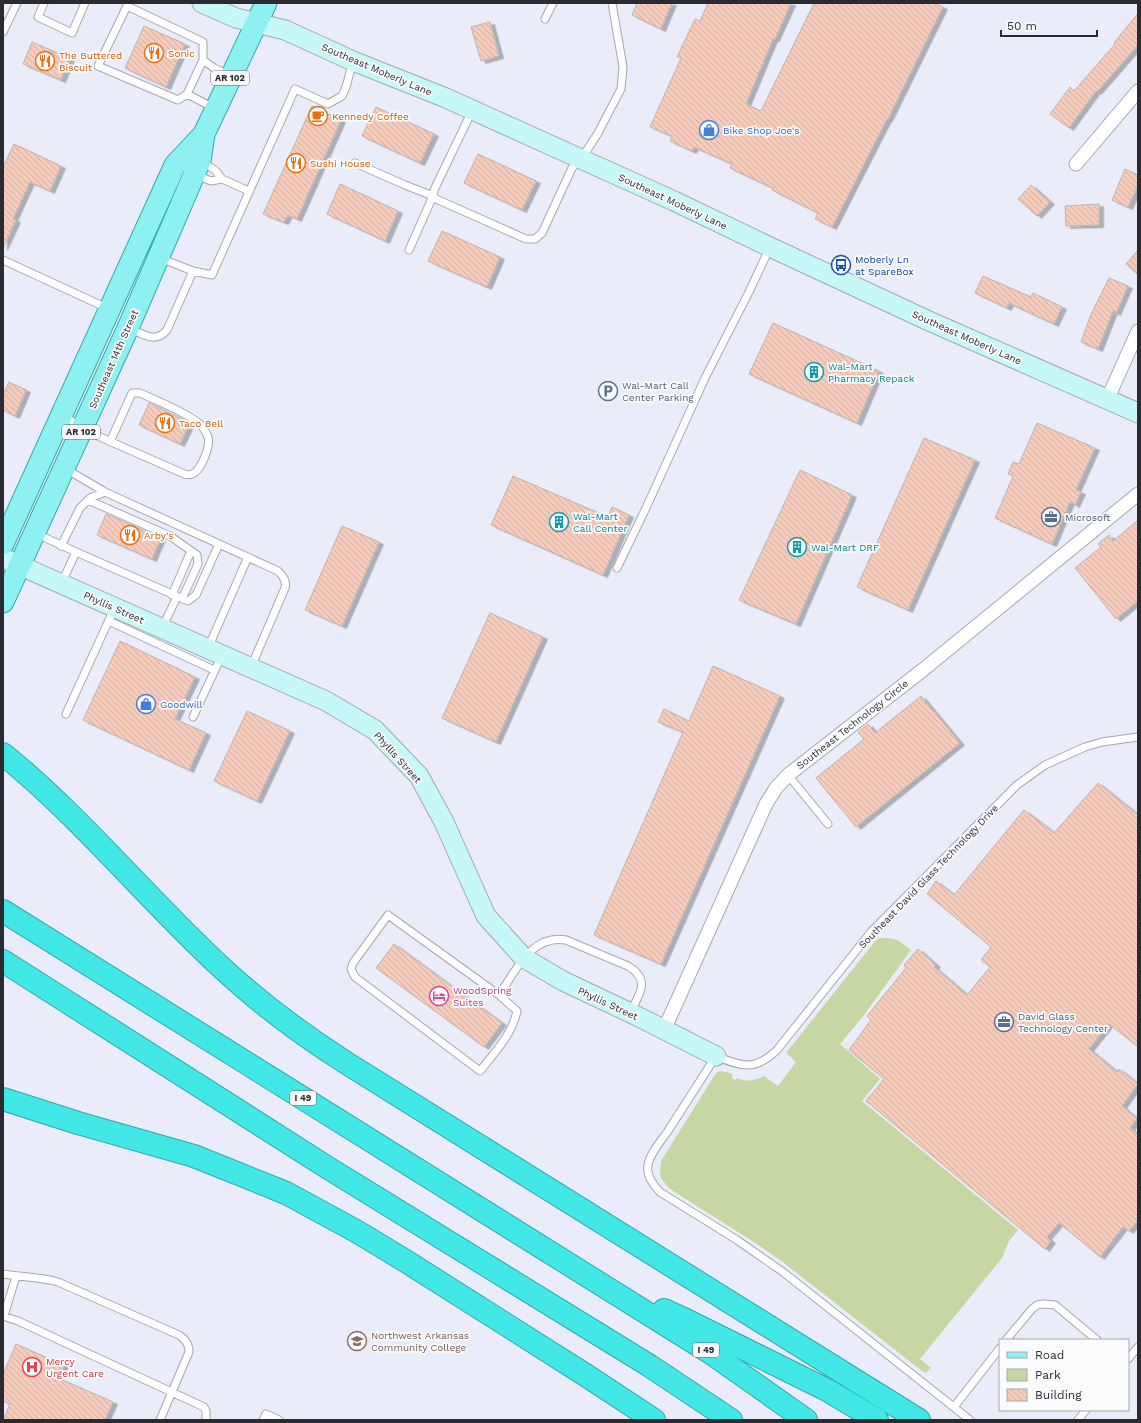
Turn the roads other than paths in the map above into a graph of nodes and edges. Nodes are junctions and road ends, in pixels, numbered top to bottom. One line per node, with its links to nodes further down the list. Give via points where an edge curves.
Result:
1 (17, 3): 11 (lane)
2 (44, 3): 3 (lane, via 38,17 72,33)
3 (85, 3)
4 (202, 3): 10 (street, Southeast Moberly Lane, via 236,18)
5 (266, 3): 10 (main road, Southeast 14th Street / AR 102)
6 (553, 3): 9 (lane)
7 (612, 3): 20 (lane, via 623,68 621,89)
8 (128, 4): 12 (lane, via 203,42); 16 (lane, via 98,66 178,100)
9 (546, 19)
10 (257, 22): 13 (street, Southeast Moberly Lane, via 291,32); 14 (main road, Southeast 14th Street / AR 102)
11 (3, 32)
12 (203, 60): 14 (lane); 16 (lane)
13 (353, 61): 18 (street, Southeast Moberly Lane); 25 (lane, via 342,96 328,104 295,89)
14 (231, 76): 17 (main road, Southeast 14th Street / AR 102)
15 (1138, 90): 22 (street)
16 (187, 94): 17 (lane)
17 (216, 109): 19 (main road, Southeast 14th Street / AR 102)
18 (473, 109): 20 (street, Southeast Moberly Lane); 26 (lane)
19 (204, 134): 23 (main road, Southeast 14th Street / AR 102); 32 (main road, Southeast 14th Street / AR 102, via 175,165)
20 (582, 158): 26 (lane, via 572,168 542,233 535,239 526,239); 27 (street, Southeast Moberly Lane)
21 (355, 163): 26 (lane)
22 (1076, 164)
23 (197, 168): 24 (lane, via 215,170); 24 (lane, via 211,181); 29 (main road, Southeast 14th Street / AR 102)
24 (222, 179): 25 (lane)
25 (248, 191): 31 (lane, via 212,275)
26 (433, 196): 28 (lane)
27 (770, 247): 35 (street, Southeast Moberly Lane); 52 (lane, via 705,378)
28 (409, 250)
29 (158, 257): 31 (lane); 33 (main road, Southeast 14th Street / AR 102)
30 (3, 260): 32 (lane)
31 (193, 271): 33 (lane, via 162,336 152,338)
32 (109, 309): 37 (main road, Southeast 14th Street / AR 102)
33 (128, 328): 38 (main road, Southeast 14th Street / AR 102)
34 (1138, 331): 35 (street)
35 (1107, 400): 36 (street, Southeast Moberly Lane)
36 (1138, 413)
37 (62, 414): 38 (lane); 44 (main road, Southeast 14th Street / AR 102)
38 (82, 429): 39 (lane); 40 (main road, Southeast 14th Street / AR 102)
39 (110, 442): 39 (lane, via 132,393 140,393 185,414 201,425 209,438 199,469 187,475)
40 (64, 468): 41 (lane); 45 (main road, Southeast 14th Street / AR 102)
41 (104, 492): 43 (lane); 46 (lane)
42 (1138, 494): 64 (street, Southeast Technology Circle)
43 (88, 500): 47 (lane, via 80,508); 48 (lane, via 170,536)
44 (5, 532)
45 (35, 533): 47 (lane); 51 (main road, Southeast 14th Street / AR 102)
46 (219, 544): 50 (lane); 54 (lane, via 196,594 188,601)
47 (61, 546): 49 (lane)
48 (191, 551): 54 (lane); 54 (lane, via 197,555 198,564)
49 (76, 552): 53 (lane); 54 (lane)
50 (248, 557): 58 (lane); 59 (lane, via 278,571 286,584)
51 (11, 562): 53 (street, Phyllis Street); 55 (main road, Southeast 14th Street / AR 102)
52 (617, 568)
53 (61, 584): 56 (street, Phyllis Street)
54 (177, 597): 57 (lane)
55 (3, 602)
56 (112, 614): 57 (street, Phyllis Street); 58 (lane); 60 (lane)
57 (162, 628): 58 (street, Phyllis Street)
58 (215, 658): 59 (street, Phyllis Street); 61 (lane)
59 (250, 667): 67 (street, Phyllis Street, via 326,700 375,730 419,776 444,822 486,916)
60 (66, 714)
61 (193, 717)
62 (1138, 737): 72 (lane, Southeast David Glass Technology Drive, via 1102,742 1079,749 1045,765 1017,785 871,932 777,1050 769,1057 747,1066)
63 (3, 754): 96 (highway, via 55,800 223,969 284,1020 355,1068)
64 (788, 775): 65 (lane); 71 (street, Southeast Technology Circle, via 766,804)
65 (828, 824)
66 (3, 911): 76 (highway, I 49)
67 (524, 958): 69 (lane); 70 (street, Phyllis Street, via 563,981); 70 (lane, via 540,943 558,938 628,966 641,977 642,985)
68 (3, 961): 83 (highway, via 325,1166)
69 (499, 995): 69 (lane, via 517,1011 516,1019 509,1034 480,1071 355,977 351,969 388,915)
70 (630, 1013): 71 (street, Phyllis Street)
71 (664, 1030): 72 (street, Southeast David Glass Technology Drive)
72 (716, 1056): 85 (lane, via 652,1155 648,1171 654,1186 783,1272)
73 (3, 1099): 91 (highway, via 194,1156 286,1193 404,1260)
74 (3, 1274): 75 (lane)
75 (16, 1276): 77 (lane); 84 (lane, via 58,1282 185,1339 189,1345 189,1352)
76 (603, 1285): 94 (highway, I 49, via 711,1353); 95 (highway, via 686,1320 826,1390)
77 (3, 1316): 84 (lane)
78 (1007, 1339): 79 (lane, via 1032,1309 1044,1304 1055,1305)
79 (1096, 1339)
80 (1138, 1347): 82 (lane)
81 (999, 1349): 85 (lane)
82 (1129, 1358)
83 (650, 1366): 92 (highway); 93 (highway)
84 (172, 1393): 87 (lane); 88 (lane, via 204,1407)
85 (954, 1407): 97 (lane)
86 (1085, 1411): 98 (lane)
87 (160, 1420)
88 (206, 1420)
89 (263, 1420): 90 (lane, via 266,1414)
90 (279, 1420)
91 (654, 1420)
92 (713, 1420)
93 (731, 1420)
94 (806, 1420)
95 (877, 1420)
96 (919, 1420)
97 (970, 1420)
98 (1078, 1420)

